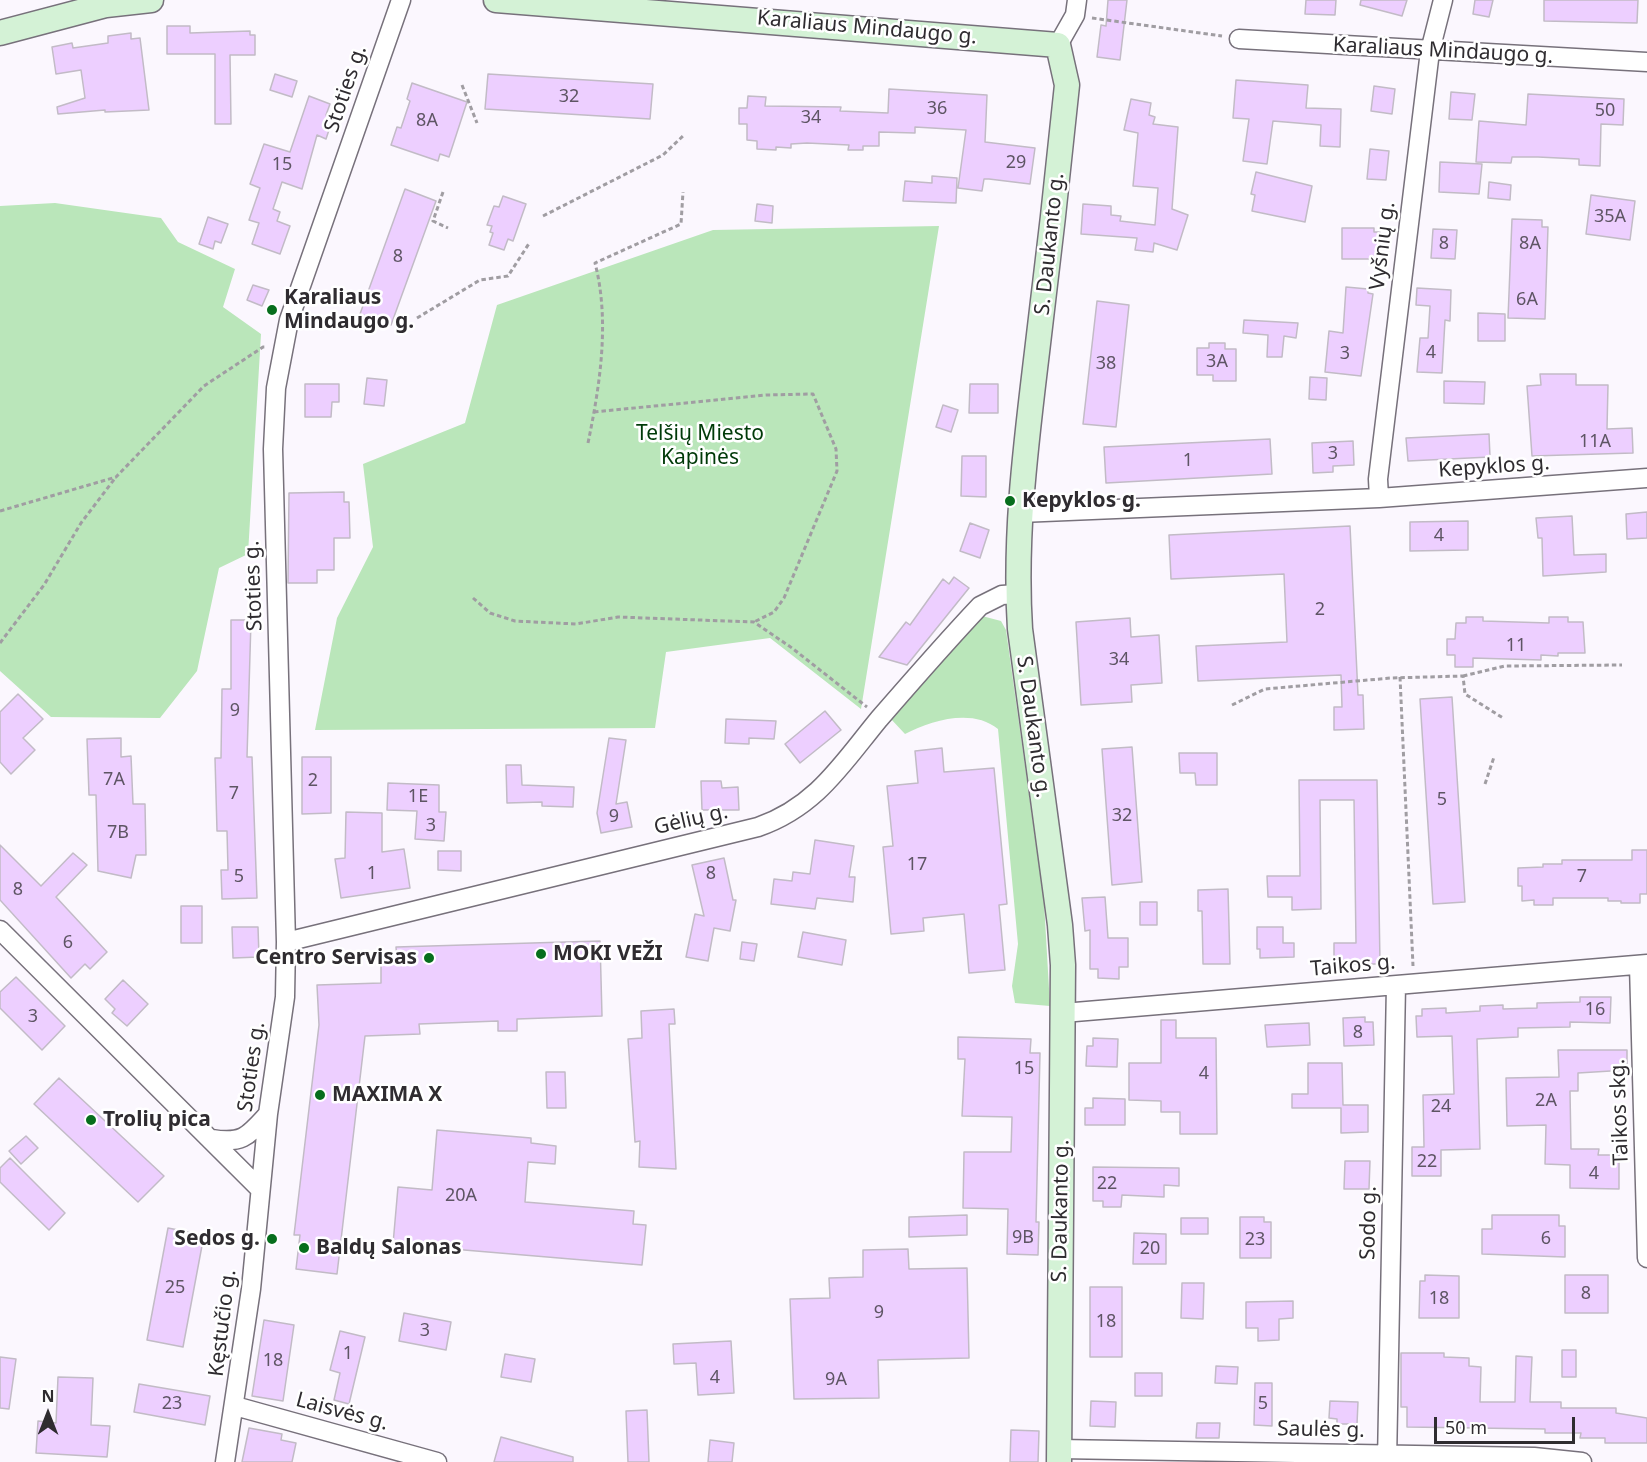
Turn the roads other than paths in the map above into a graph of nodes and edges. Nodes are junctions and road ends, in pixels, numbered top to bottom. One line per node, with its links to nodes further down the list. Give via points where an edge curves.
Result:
1 (151, 0): 5 (main road)
2 (402, 0): 17 (street, Stoties g., via 289,320 276,388 273,448)
3 (496, 0): 9 (main road, Karaliaus Mindaugo g.)
4 (1443, 0): 10 (street, Vyšnių g.)
5 (106, 3): 7 (main road)
6 (1076, 8): 9 (street)
7 (0, 33)
8 (1239, 39): 10 (street, Karaliaus Mindaugo g.)
9 (1058, 45): 14 (main road, S. Daukanto g., via 1067,85)
10 (1430, 51): 11 (street, Karaliaus Mindaugo g.); 13 (street, Vyšnių g., via 1378,479)
11 (1647, 62)
12 (1647, 478): 13 (street, Kepyklos g.)
13 (1379, 498): 14 (street, Kepyklos g.)
14 (1020, 513): 15 (main road, S. Daukanto g.)
15 (1017, 594): 17 (street, Gėlių g., via 1002,595 980,606 830,779 798,810 782,819); 20 (main road, S. Daukanto g., via 1060,925)
16 (0, 930): 22 (street)
17 (286, 942): 21 (street, Stoties g., via 285,997)
18 (1643, 964): 19 (street, Taikos g.); 24 (street, Taikos skg.)
19 (1405, 984): 20 (street, Taikos g.); 27 (street, Sodo g.)
20 (1063, 1013): 26 (main road, S. Daukanto g.)
21 (268, 1114): 22 (street, via 243,1139); 23 (street, Stoties g.)
22 (212, 1139): 23 (street)
23 (260, 1189): 25 (street, Kęstučio g.)
24 (1647, 1257)
25 (234, 1406): 28 (street, Kęstučio g.); 29 (street, Laisvės g.)
26 (1059, 1456): 27 (street, Saulės g.)
27 (1387, 1458): 30 (street, Saulės g., via 1534,1457)
28 (225, 1462)
29 (437, 1462)
30 (1582, 1462)

